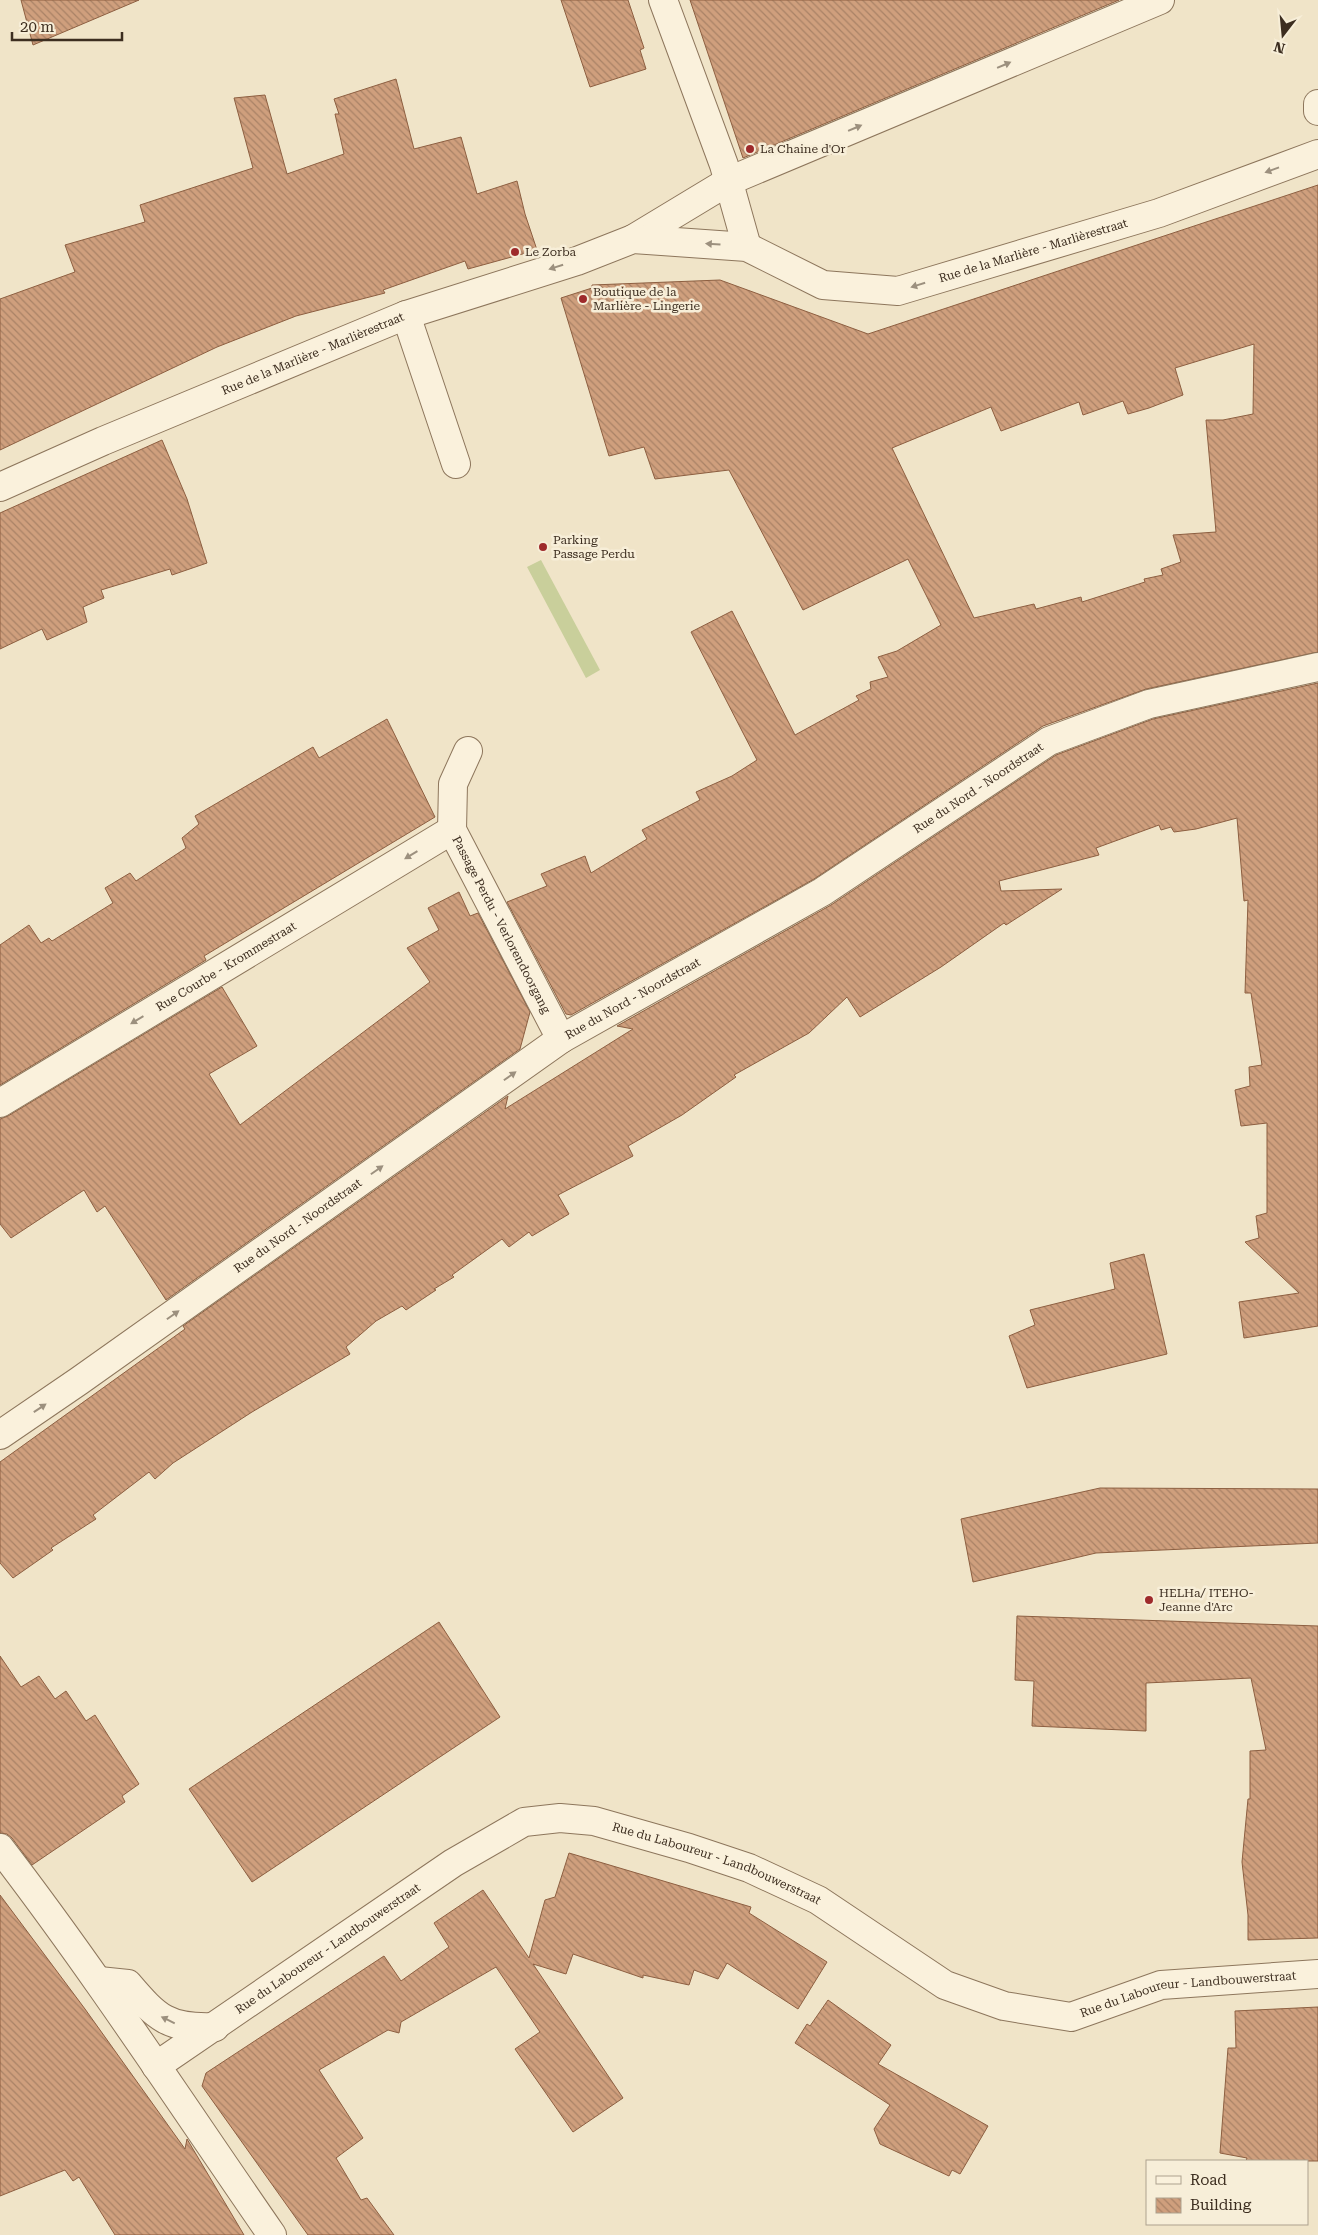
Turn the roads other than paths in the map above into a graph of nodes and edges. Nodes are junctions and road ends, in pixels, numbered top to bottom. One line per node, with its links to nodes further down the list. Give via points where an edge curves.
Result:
1 (663, 0): 6 (street)
2 (1160, 0): 6 (street, Rue de la Marlière - Marlièrestraat, one-way to 2)
3 (1318, 104): 4 (street)
4 (1318, 111)
5 (1318, 154): 8 (street, Rue de la Marlière - Marlièrestraat, one-way to 8, via 1159,213 898,291 823,285)
6 (729, 181): 7 (street, Rue de la Marlière - Marlièrestraat); 8 (street)
7 (633, 239): 8 (street, Rue de la Marlière - Marlièrestraat, one-way to 7); 9 (street, Rue de la Marlière - Marlièrestraat, one-way to 9)
8 (746, 247)
9 (406, 315): 10 (street); 11 (street, Rue de la Marlière - Marlièrestraat)
10 (456, 464)
11 (0, 487)
12 (1318, 667): 15 (street, Rue du Nord - Noordstraat, via 1149,704 1049,741 822,892)
13 (468, 751): 14 (street, Passage Perdu - Verlorendoorgang, via 452,784)
14 (452, 830): 15 (street, Passage Perdu - Verlorendoorgang); 16 (street, Rue Courbe - Krommestraat, one-way to 16)
15 (561, 1039): 17 (street, Rue du Nord - Noordstraat, one-way to 15)
16 (0, 1103)
17 (0, 1435)
18 (0, 1848): 20 (street)
19 (1318, 1974): 21 (street, Rue du Laboureur - Landbouwerstraat, via 1161,1985 1071,2017 1004,2006 945,1985 818,1900 749,1868 594,1821 560,1818 524,1822 452,1863)
20 (99, 1981): 21 (street, one-way to 20, via 189,2028 166,2020 128,1984); 22 (street)
21 (215, 2027): 22 (street, Rue du Laboureur - Landbouwerstraat)
22 (156, 2066): 23 (street)
23 (272, 2235)

